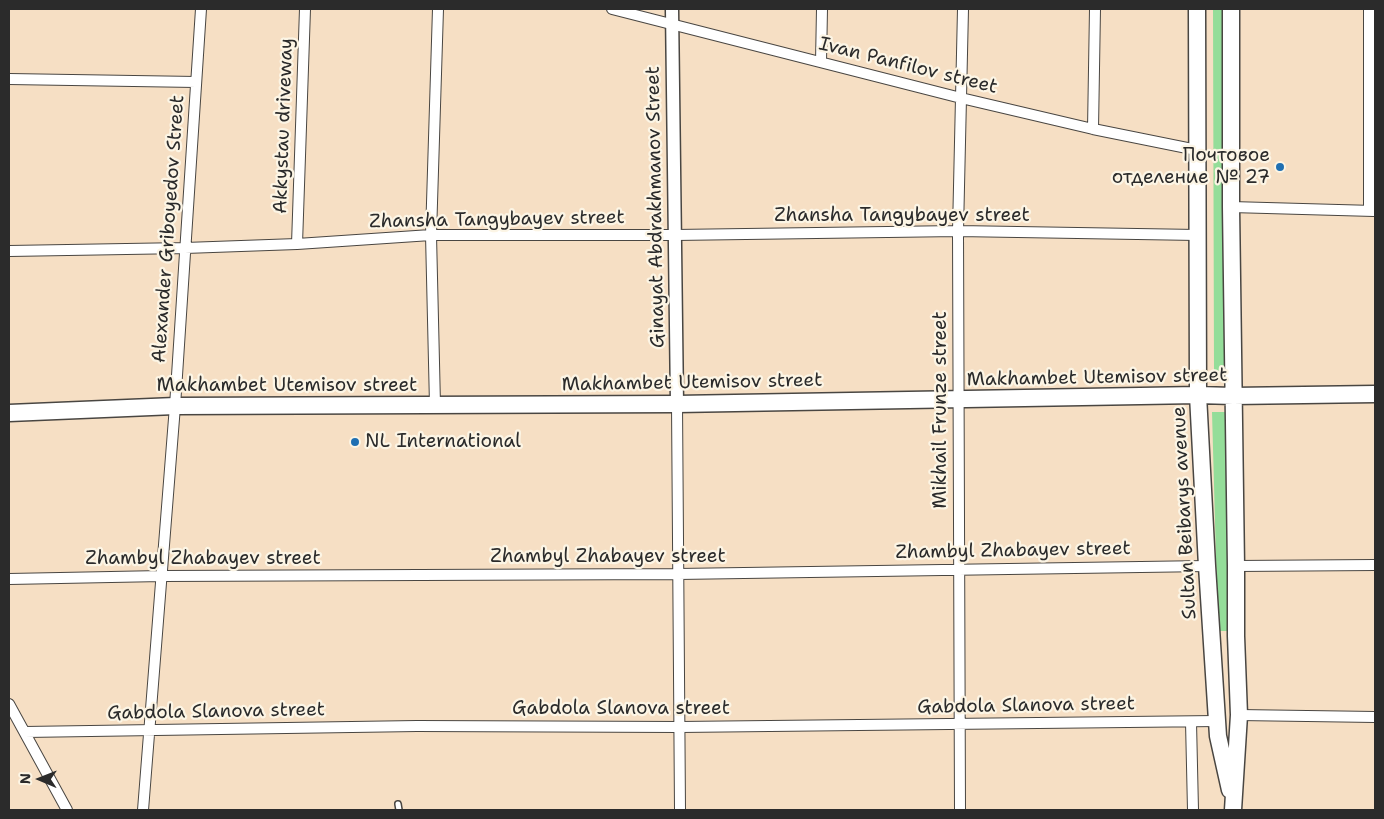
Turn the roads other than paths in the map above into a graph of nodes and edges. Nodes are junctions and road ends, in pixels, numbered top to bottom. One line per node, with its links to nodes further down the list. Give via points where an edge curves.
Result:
1 (200, 9): 15 (street, Alexander Griboyedov Street)
2 (305, 9): 25 (street, Akkystau driveway)
3 (438, 9): 22 (street)
4 (612, 9): 12 (street, Ivan Panfilov street)
5 (672, 9): 12 (street, Ginayat Abdrakhmanov Street)
6 (822, 9): 13 (street)
7 (963, 9): 16 (street, Mikhail Frunze street)
8 (1095, 9): 17 (street)
9 (1197, 9): 18 (main road, Sultan Beibarys avenue)
10 (1231, 9): 19 (main road, Sultan Beibarys avenue)
11 (1369, 9): 20 (street)
12 (672, 23): 13 (street, Ivan Panfilov street); 23 (street, Ginayat Abdrakhmanov Street)
13 (821, 62): 16 (street, Ivan Panfilov street)
14 (9, 79): 15 (street)
15 (196, 82): 26 (street, Alexander Griboyedov Street)
16 (961, 98): 17 (street, Ivan Panfilov street); 21 (street, Mikhail Frunze street)
17 (1094, 129): 18 (street, Ivan Panfilov street)
18 (1197, 150): 24 (main road, Sultan Beibarys avenue)
19 (1231, 207): 20 (street); 30 (main road, Sultan Beibarys avenue)
20 (1372, 211)
21 (958, 232): 23 (street, Zhansha Tangybayev street); 24 (street, Zhansha Tangybayev street); 31 (street, Mikhail Frunze street)
22 (431, 235): 23 (street, Zhansha Tangybayev street); 25 (street, Zhansha Tangybayev street); 33 (street)
23 (675, 235): 32 (street, Ginayat Abdrakhmanov Street)
24 (1197, 235): 29 (main road, Sultan Beibarys avenue)
25 (297, 244): 26 (street, Zhansha Tangybayev street)
26 (185, 248): 27 (street, Zhansha Tangybayev street); 34 (street, Alexander Griboyedov Street)
27 (9, 251)
28 (1375, 394): 30 (main road, Makhambet Utemisov street)
29 (1198, 395): 30 (main road, Makhambet Utemisov street); 31 (main road, Makhambet Utemisov street); 37 (main road, Sultan Beibarys avenue)
30 (1233, 396): 38 (main road, Sultan Beibarys avenue)
31 (958, 400): 32 (main road, Makhambet Utemisov street); 39 (street, Mikhail Frunze street)
32 (677, 404): 33 (main road, Makhambet Utemisov street); 40 (street)
33 (435, 405): 34 (main road, Makhambet Utemisov street)
34 (175, 406): 35 (main road, Makhambet Utemisov street); 41 (street, Alexander Griboyedov Street)
35 (9, 413)
36 (1375, 565): 38 (street)
37 (1207, 566): 39 (street, Zhambyl Zhabayev street); 46 (main road, Sultan Beibarys avenue)
38 (1236, 566): 44 (main road, Sultan Beibarys avenue)
39 (959, 569): 40 (street, Zhambyl Zhabayev street); 48 (street, Mikhail Frunze street)
40 (678, 574): 41 (street, Zhambyl Zhabayev street); 49 (street)
41 (162, 576): 42 (street, Zhambyl Zhabayev street); 50 (street, Alexander Griboyedov Street)
42 (9, 578)
43 (9, 704): 51 (street)
44 (1239, 715): 45 (street); 53 (main road, Sultan Beibarys avenue)
45 (1375, 717)
46 (1217, 721): 47 (street, Gabdola Slanova street); 53 (main road, Sultan Beibarys avenue)
47 (1191, 722): 48 (street, Gabdola Slanova street); 59 (street)
48 (960, 724): 49 (street, Gabdola Slanova street); 58 (street, Mikhail Frunze street)
49 (680, 728): 50 (street, Gabdola Slanova street, via 417,726); 57 (street)
50 (150, 730): 51 (street, Gabdola Slanova street); 55 (street, Alexander Griboyedov Street)
51 (24, 732): 54 (street)
52 (398, 804): 56 (lane)
53 (1233, 806)
54 (66, 810)
55 (144, 810)
56 (399, 810)
57 (680, 810)
58 (960, 810)
59 (1193, 810)

